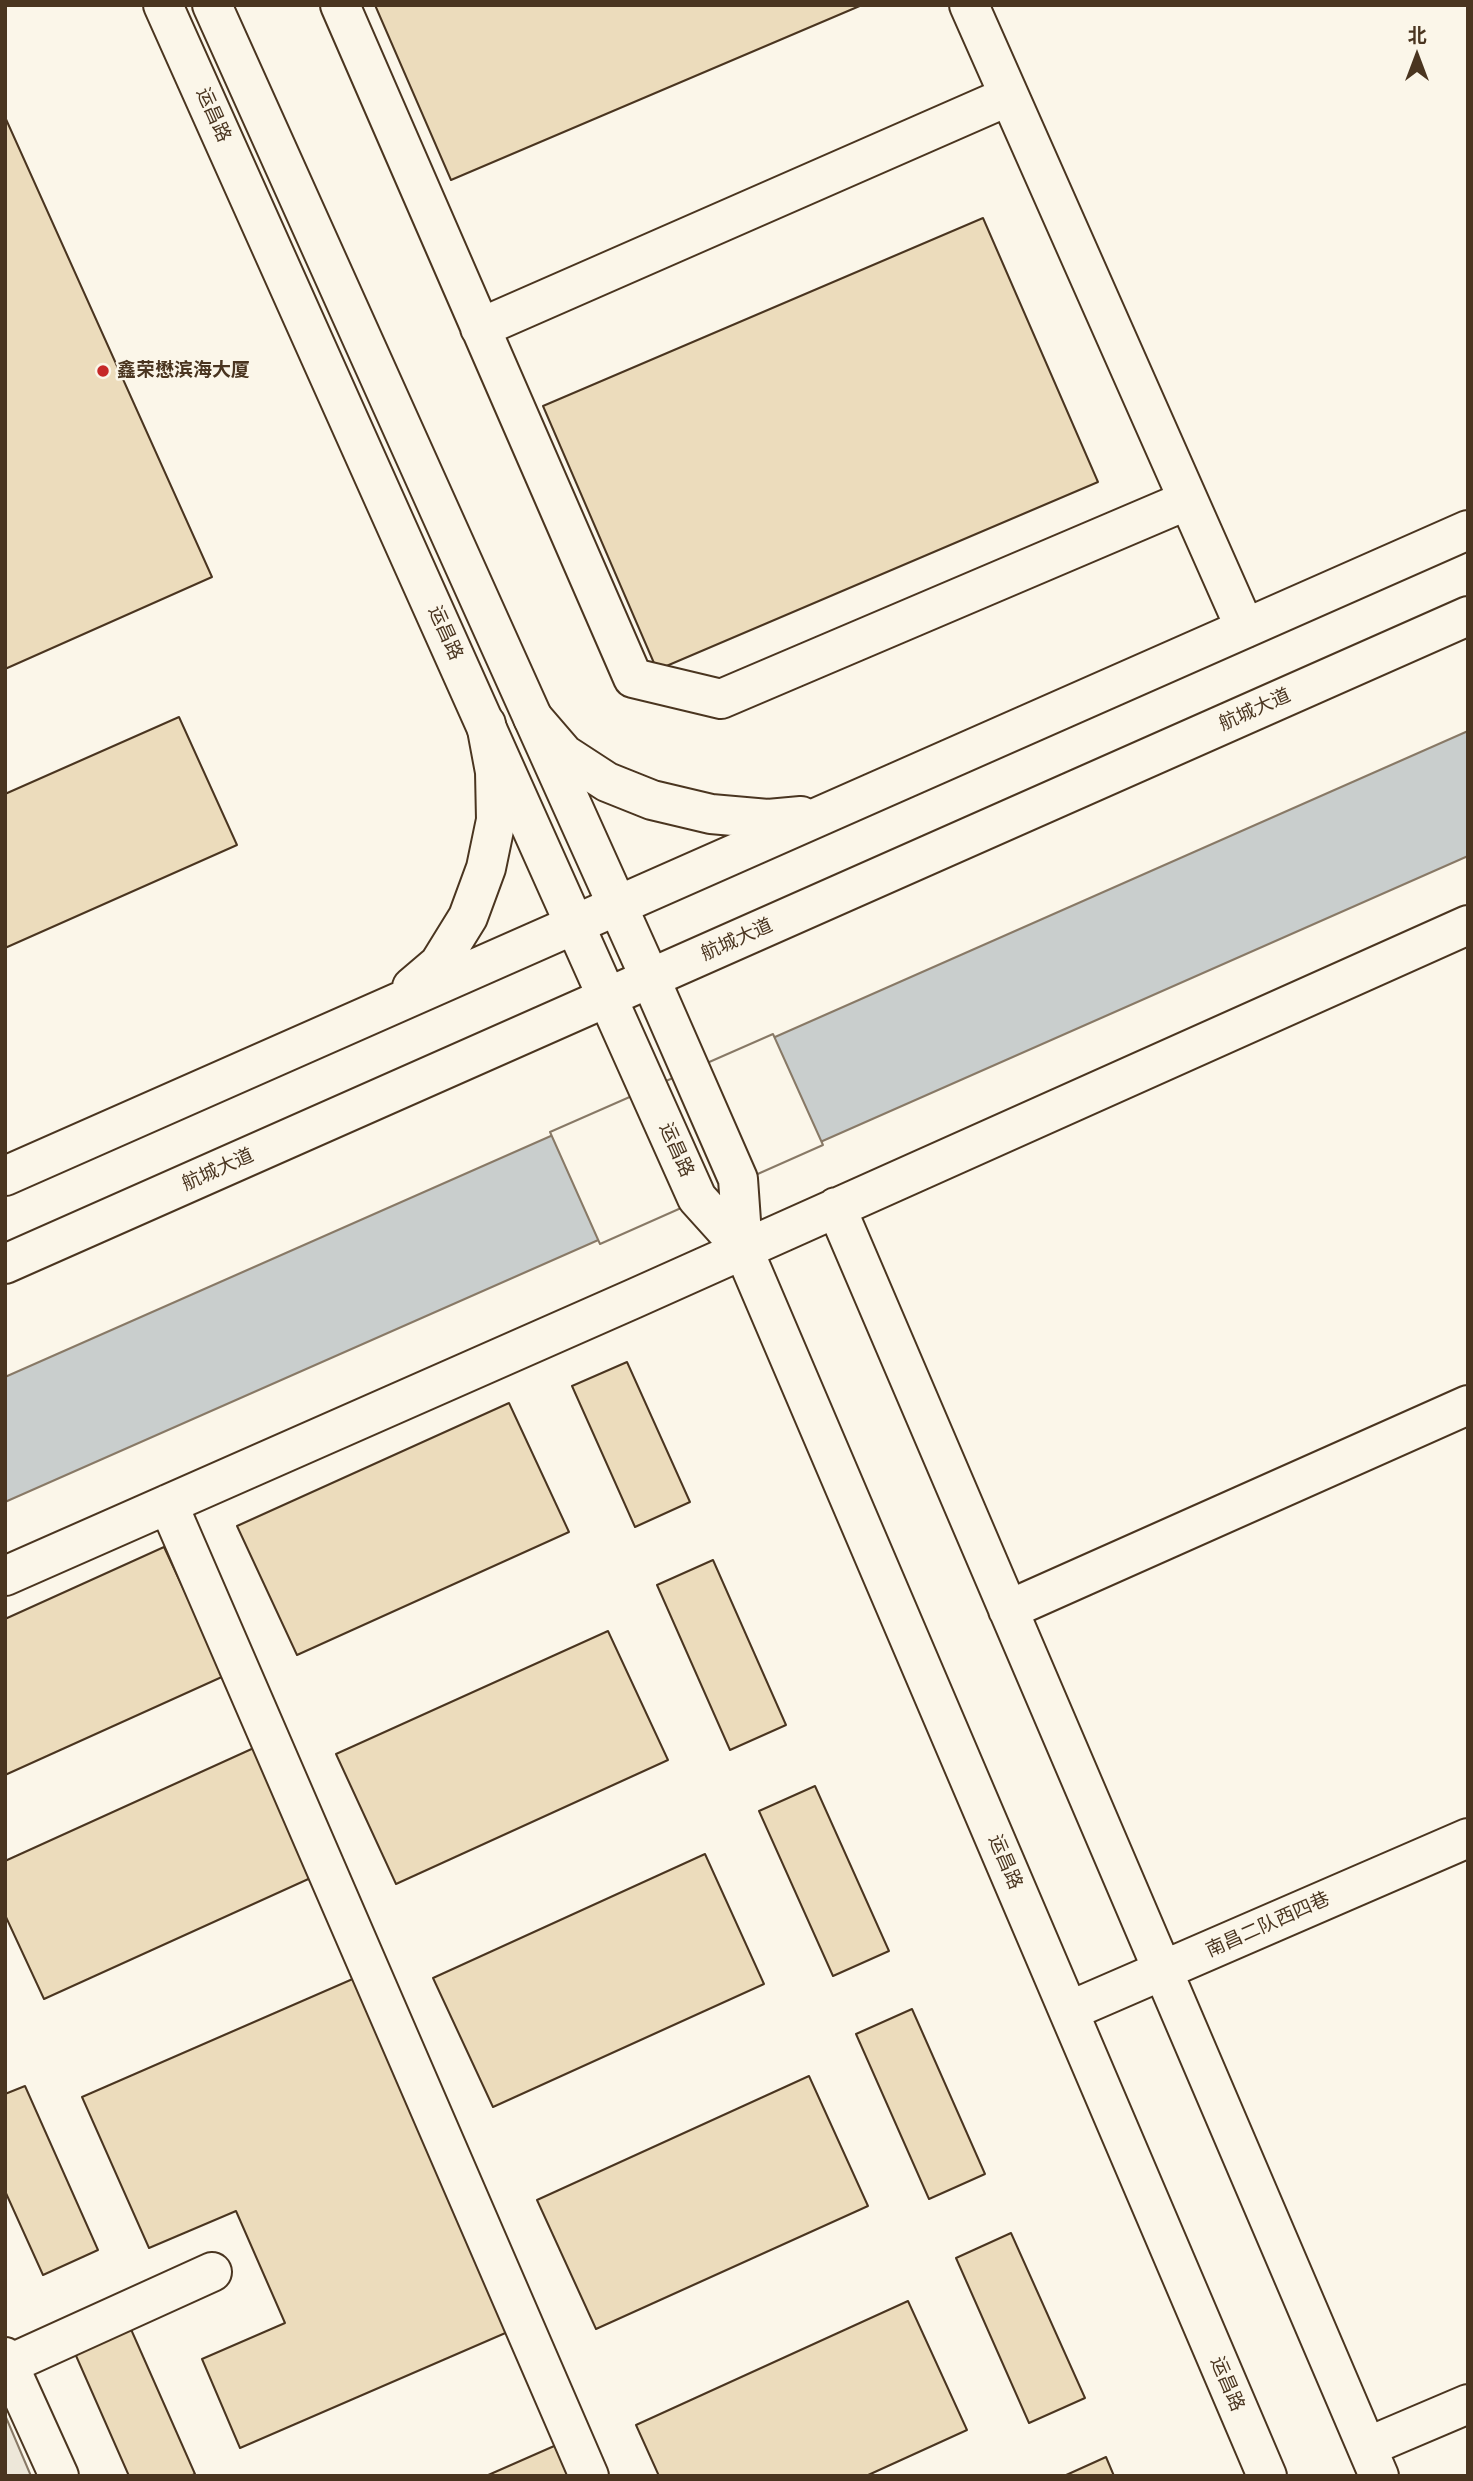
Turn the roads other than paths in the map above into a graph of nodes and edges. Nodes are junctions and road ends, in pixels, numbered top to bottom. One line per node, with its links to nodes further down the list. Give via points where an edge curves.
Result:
1 (163, 5): 12 (street, 运昌路)
2 (212, 5): 11 (street, 运昌路)
3 (340, 5): 6 (street)
4 (969, 5): 5 (street)
5 (1009, 96): 6 (street); 7 (street)
6 (480, 328): 7 (street, via 633,678 721,699)
7 (1188, 500): 10 (street)
8 (1468, 530): 10 (street)
9 (1468, 616): 17 (street, 航城大道)
10 (1245, 628): 13 (street)
11 (533, 718): 13 (street, via 565,754 607,782 652,800 711,814 768,820); 14 (street, 运昌路)
12 (486, 724): 15 (street, 运昌路); 19 (street, via 495,772 496,820 486,868 468,917 439,964)
13 (824, 814): 14 (street)
14 (616, 906): 15 (street); 17 (street, 运昌路)
15 (575, 924): 18 (street, 运昌路); 19 (street)
16 (1468, 925): 21 (street)
17 (650, 978): 18 (street, 航城大道); 22 (street, 运昌路, via 738,1179)
18 (609, 997): 22 (street, 运昌路, via 697,1198); 23 (street, 航城大道)
19 (390, 1006): 20 (street)
20 (5, 1176)
21 (836, 1208): 22 (street); 27 (street)
22 (743, 1249): 25 (street); 30 (street, 运昌路)
23 (5, 1264)
24 (1468, 1405): 27 (street)
25 (168, 1504): 26 (street); 36 (street)
26 (5, 1576)
27 (1008, 1610): 29 (street)
28 (1468, 1838): 29 (street, 南昌二队西四巷)
29 (1164, 1971): 30 (street, 南昌二队西四巷); 34 (street)
30 (1069, 2011): 37 (street, 运昌路)
31 (212, 2272): 32 (street)
32 (6, 2362): 35 (street)
33 (1468, 2404): 34 (street)
34 (1373, 2461)
35 (59, 2476)
36 (589, 2476)
37 (1266, 2476)

